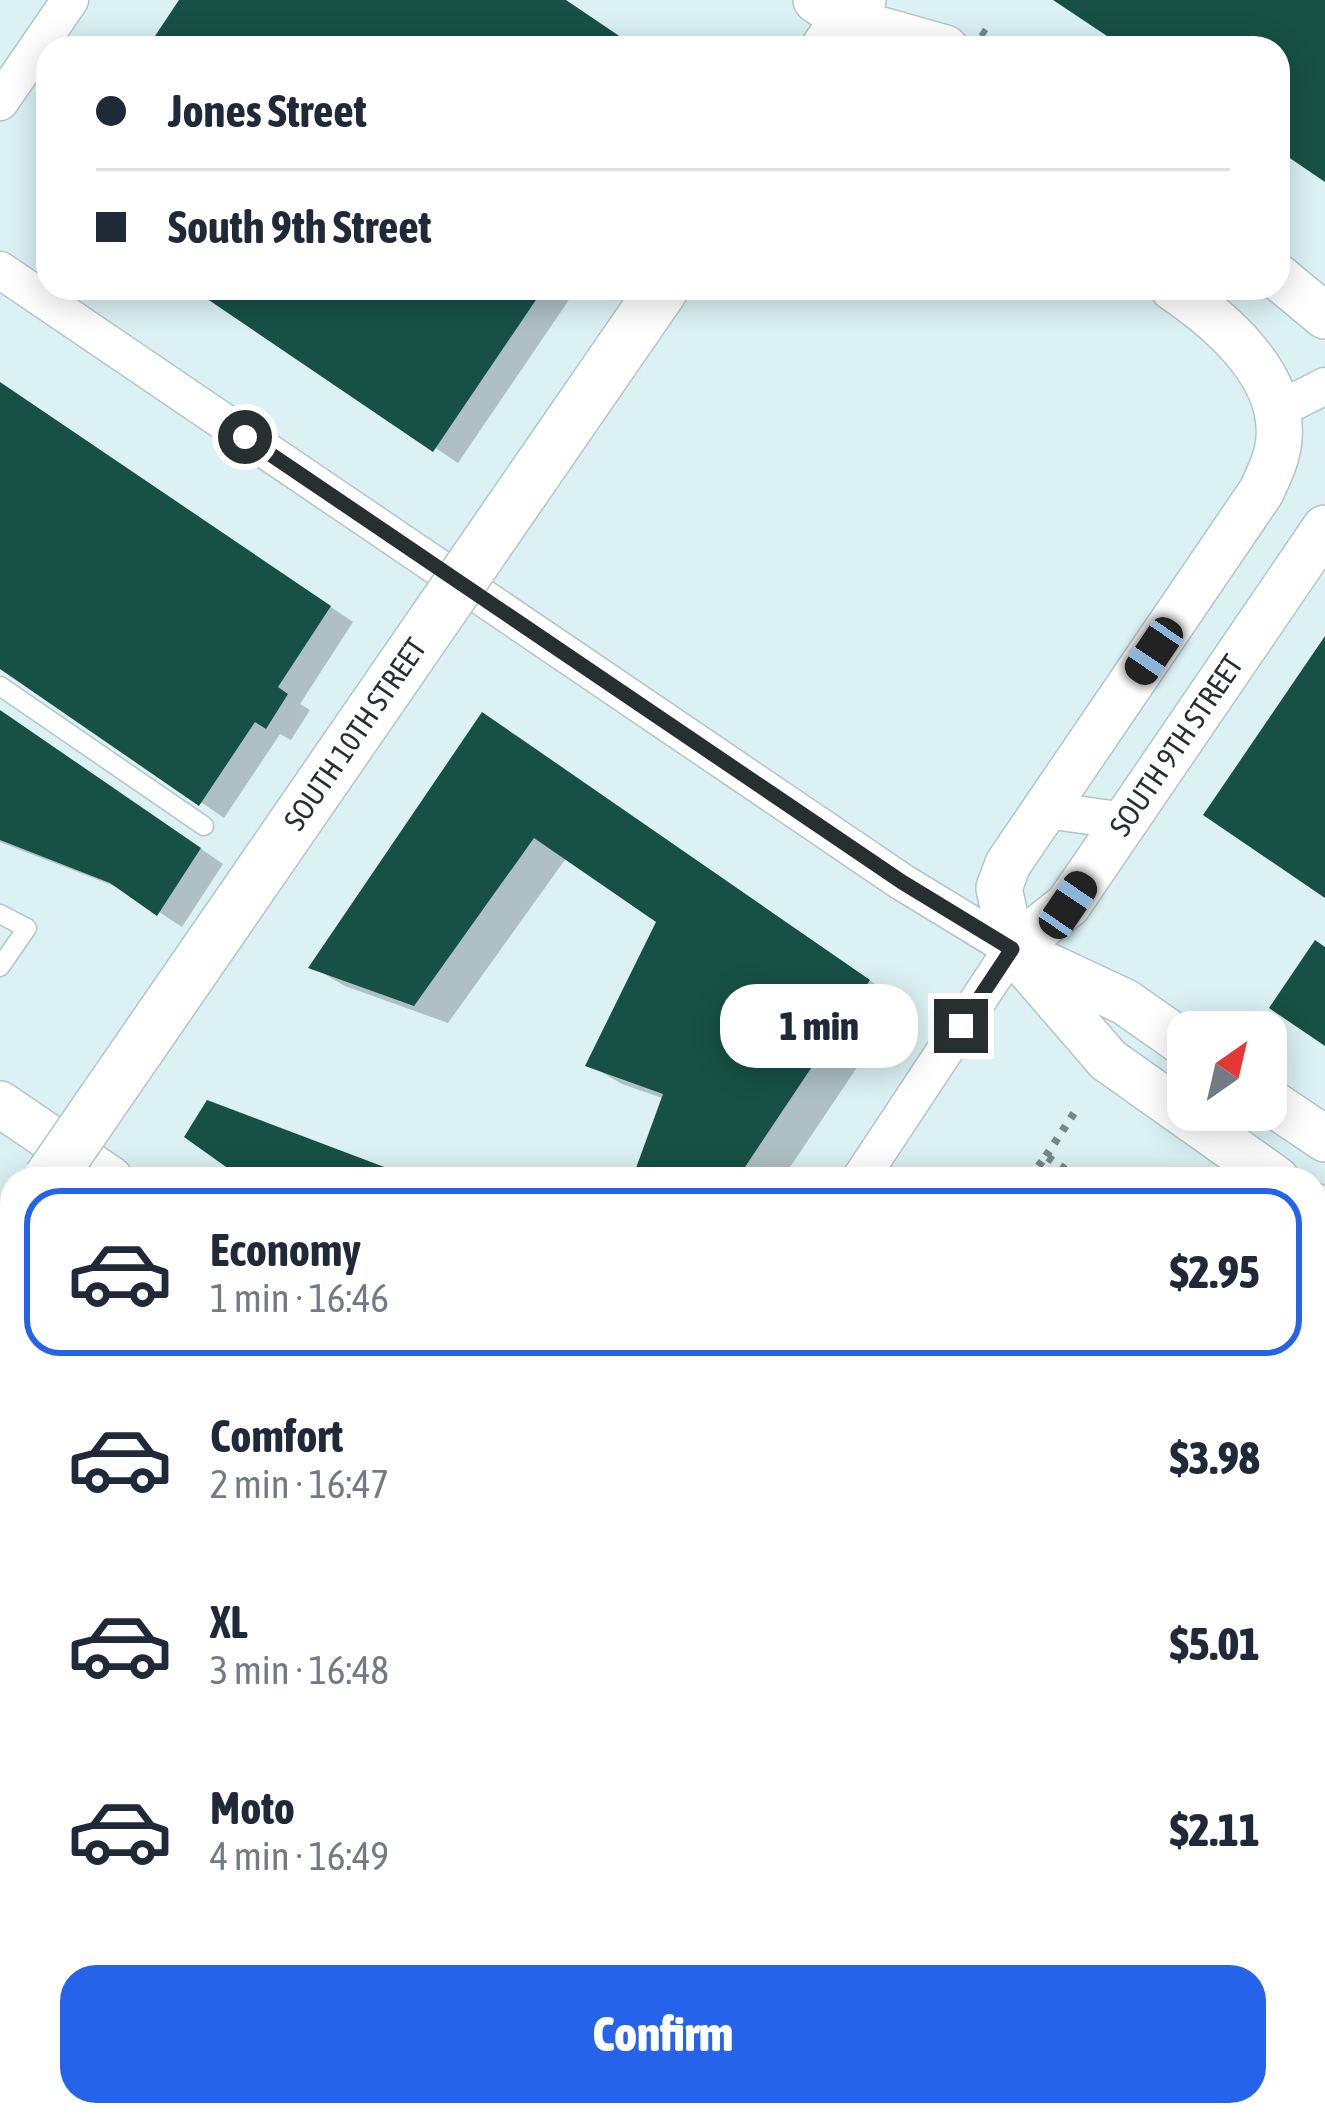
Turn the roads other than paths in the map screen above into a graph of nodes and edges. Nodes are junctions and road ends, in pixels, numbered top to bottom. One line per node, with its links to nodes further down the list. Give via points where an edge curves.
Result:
1 (70, 0): 3 (street)
2 (843, 23): 4 (street)
3 (45, 36)
4 (896, 36)
5 (36, 50): 6 (street)
6 (0, 102)
7 (0, 270): 9 (street)
8 (1290, 287): 13 (street)
9 (36, 294)
10 (44, 300): 22 (street)
11 (655, 300): 28 (main road, SOUTH 10TH STREET, bridge)
12 (1190, 300): 15 (street, via 1234,336)
13 (1325, 316)
14 (1325, 386): 15 (street)
15 (1276, 411): 18 (street, via 1279,436 1262,492)
16 (1325, 528): 19 (street, SOUTH 9TH STREET)
17 (0, 686): 20 (lane)
18 (1046, 810): 19 (street); 22 (street, via 999,888)
19 (1126, 821): 22 (street, SOUTH 9TH STREET, via 1068,905)
20 (205, 826)
21 (0, 914): 23 (lane, via 27,928)
22 (1012, 949): 24 (street); 30 (street, SOUTH 9TH STREET); 31 (street, via 1108,1060)
23 (0, 967)
24 (1167, 1032)
25 (0, 1104): 29 (street)
26 (1287, 1113): 27 (street)
27 (1325, 1139)
28 (57, 1167)
29 (92, 1167)
30 (868, 1167)
31 (1259, 1167)

